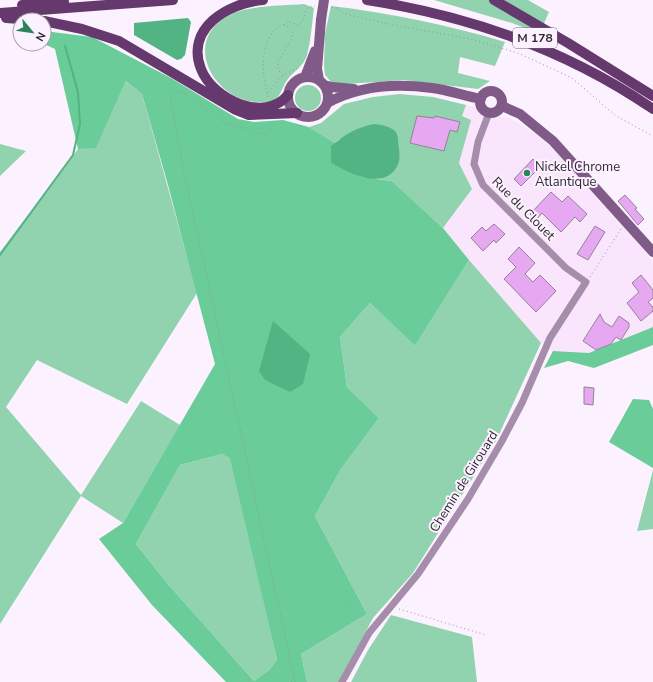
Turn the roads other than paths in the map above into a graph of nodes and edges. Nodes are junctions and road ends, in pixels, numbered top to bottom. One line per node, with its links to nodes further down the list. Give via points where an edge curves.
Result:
1 (86, 0): 7 (main road)
2 (173, 0): 10 (main road)
3 (263, 0): 18 (main road, via 234,6 218,14 206,27 199,44 198,59 208,82 250,108 276,106)
4 (367, 0): 24 (main road, M 178, via 440,14 522,40 592,72)
5 (408, 0): 21 (main road, M 178, via 470,15 538,39 607,73)
6 (494, 0): 19 (main road)
7 (41, 1): 9 (main road)
8 (325, 4): 14 (main road, bridge)
9 (0, 6)
10 (0, 13)
11 (0, 18): 12 (main road)
12 (12, 19)
13 (52, 23): 25 (main road, via 119,41 234,109 249,115)
14 (318, 40): 15 (main road); 16 (main road, via 317,69)
15 (304, 72): 16 (main road); 18 (main road, via 292,85)
16 (322, 82): 17 (main road, via 332,87); 22 (main road, via 328,96)
17 (364, 89): 20 (main road, via 406,86 433,88); 22 (main road)
18 (288, 96): 25 (main road, via 292,108)
19 (653, 96)
20 (480, 99): 23 (main road, via 488,91 495,91 501,96); 26 (main road, via 482,110)
21 (653, 101)
22 (327, 102): 25 (main road, via 315,115 302,116)
23 (502, 106): 26 (main road, via 498,111); 27 (main road, via 520,114 553,141)
24 (653, 109)
25 (297, 113)
26 (489, 114): 28 (street, Rue du Clouet, via 478,142 474,164 483,185 566,268)
27 (653, 252)
28 (586, 282): 29 (street, Chemin de Girouard, via 550,338 522,403 468,499 418,574 369,633)
29 (342, 682)

